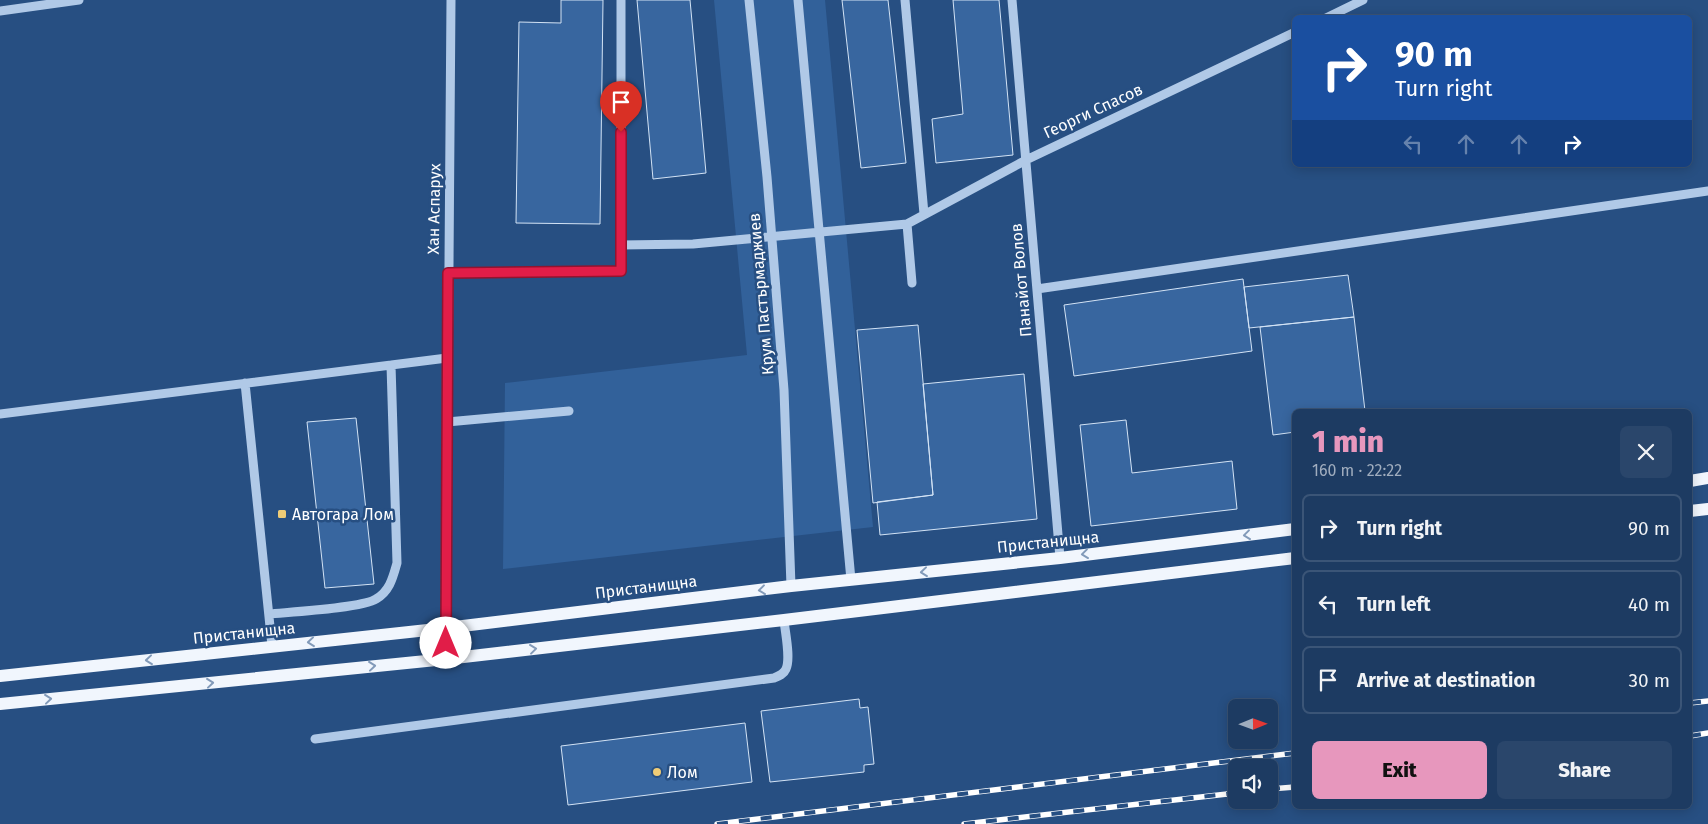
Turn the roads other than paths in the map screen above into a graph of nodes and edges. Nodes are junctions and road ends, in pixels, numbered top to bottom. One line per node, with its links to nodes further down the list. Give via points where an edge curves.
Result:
1 (79, 0): 9 (street)
2 (451, 0): 19 (street, Хан Аспарух)
3 (621, 0): 18 (street)
4 (749, 0): 17 (street, Крум Пастърмаджиев)
5 (798, 0): 16 (street)
6 (905, 0): 14 (street)
7 (1012, 0): 12 (street, Панайот Волов)
8 (1363, 0): 10 (street)
9 (0, 11)
10 (1332, 15)
11 (1292, 33): 12 (street, Георги Спасов)
12 (1026, 160): 14 (street, Георги Спасов); 21 (street, Панайот Волов)
13 (1708, 190): 21 (street)
14 (924, 214): 15 (street, Георги Спасов)
15 (907, 224): 16 (street); 20 (street)
16 (820, 233): 17 (street); 35 (street)
17 (772, 238): 18 (street); 36 (street, Крум Пастърмаджиев, via 784,390)
18 (621, 245): 19 (street, via 621,271)
19 (448, 273): 22 (street, Хан Аспарух)
20 (912, 283)
21 (1037, 289): 33 (street, Панайот Волов)
22 (448, 358): 23 (street); 27 (street, Хан Аспарух)
23 (392, 365): 24 (street); 37 (street, via 397,563 390,586 376,600)
24 (245, 383): 26 (street); 37 (street)
25 (569, 411): 27 (street)
26 (0, 414)
27 (447, 422): 39 (street, Хан Аспарух)
28 (1708, 478): 29 (main road)
29 (1692, 480)
30 (1708, 509): 31 (main road)
31 (1692, 511)
32 (1292, 529): 33 (main road, Пристанищна, one-way to 33)
33 (1060, 558): 35 (main road, Пристанищна, one-way to 35)
34 (1292, 558): 38 (main road)
35 (850, 580): 36 (main road, Пристанищна)
36 (791, 586): 39 (main road, Пристанищна, one-way to 39)
37 (269, 614): 40 (street)
38 (784, 620): 41 (main road, one-way to 38); 44 (street, via 788,660 786,670 774,678)
39 (446, 628): 40 (main road, Пристанищна, one-way to 40); 41 (street, Хан Аспарух)
40 (272, 646): 42 (main road, Пристанищна, one-way to 42)
41 (446, 658): 43 (main road, one-way to 41)
42 (0, 676)
43 (0, 704)
44 (315, 739)

